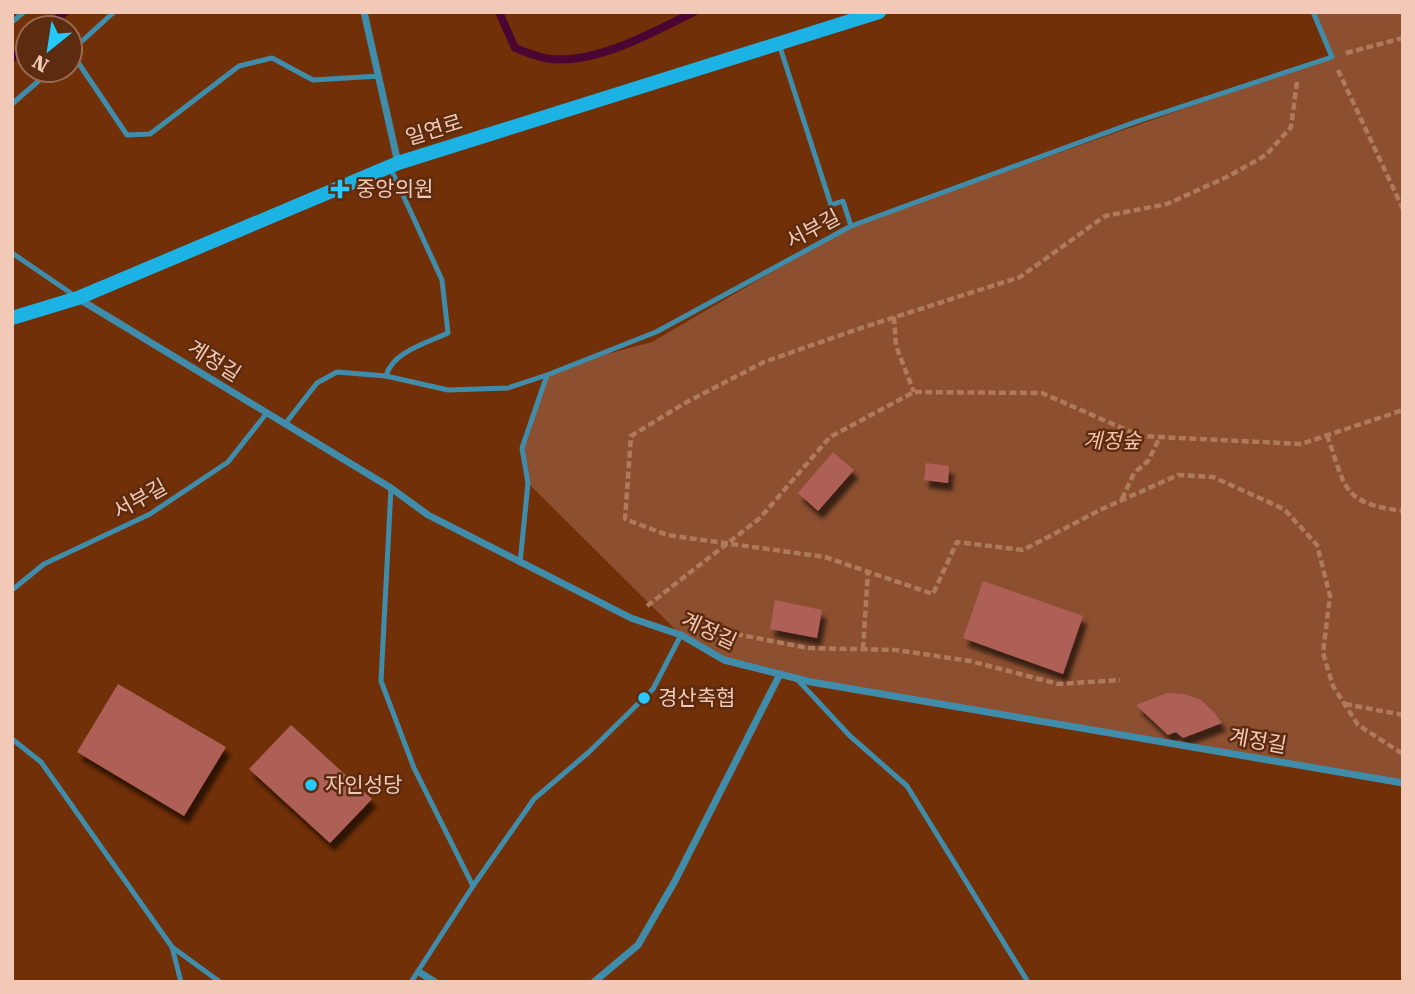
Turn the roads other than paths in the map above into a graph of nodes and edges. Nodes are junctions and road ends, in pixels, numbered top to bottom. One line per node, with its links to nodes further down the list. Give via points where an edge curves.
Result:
1 (24, 12): 6 (lane)
2 (114, 12): 7 (lane)
3 (364, 12): 10 (street)
4 (879, 12): 8 (street, 일연로)
5 (1314, 12): 14 (lane, 서부길, via 1332,57 1138,121)
6 (12, 22)
7 (84, 39)
8 (779, 44): 13 (street, 일연로); 14 (lane, via 831,205 843,201)
9 (84, 72): 10 (lane, via 127,135 150,134 239,66 261,60 272,58 313,80)
10 (379, 76): 13 (street)
11 (35, 84): 12 (lane)
12 (12, 104)
13 (394, 164): 16 (street, 일연로); 19 (lane, via 442,280 448,333 406,352 388,368)
14 (851, 226): 18 (lane, 서부길, via 656,332)
15 (12, 253): 16 (lane)
16 (78, 298): 17 (street, 일연로); 20 (street, 계정길)
17 (12, 318)
18 (547, 375): 19 (lane, 서부길, via 508,388 448,390); 23 (lane, via 522,447 528,483)
19 (386, 376): 21 (lane, 서부길, via 337,372 317,383)
20 (266, 414): 21 (street, 계정길); 24 (lane, 서부길, via 228,462 150,514 44,564)
21 (285, 424): 22 (street, 계정길)
22 (391, 488): 23 (street, 계정길, via 428,515); 30 (lane, via 381,681 414,768)
23 (520, 563): 25 (street, 계정길, via 631,618)
24 (12, 590)
25 (681, 635): 26 (street, 계정길, via 724,660); 30 (lane, via 653,690 534,799)
26 (780, 674): 27 (street, 계정길); 37 (street, via 638,945)
27 (796, 678): 29 (street, 계정길); 38 (lane, via 850,736 907,786)
28 (12, 739): 31 (lane, via 41,762)
29 (1403, 783)
30 (473, 886): 32 (lane)
31 (172, 947): 33 (lane); 34 (lane)
32 (419, 972): 35 (lane); 36 (street)
33 (181, 982)
34 (220, 982)
35 (411, 982)
36 (435, 982)
37 (594, 982)
38 (1028, 982)

